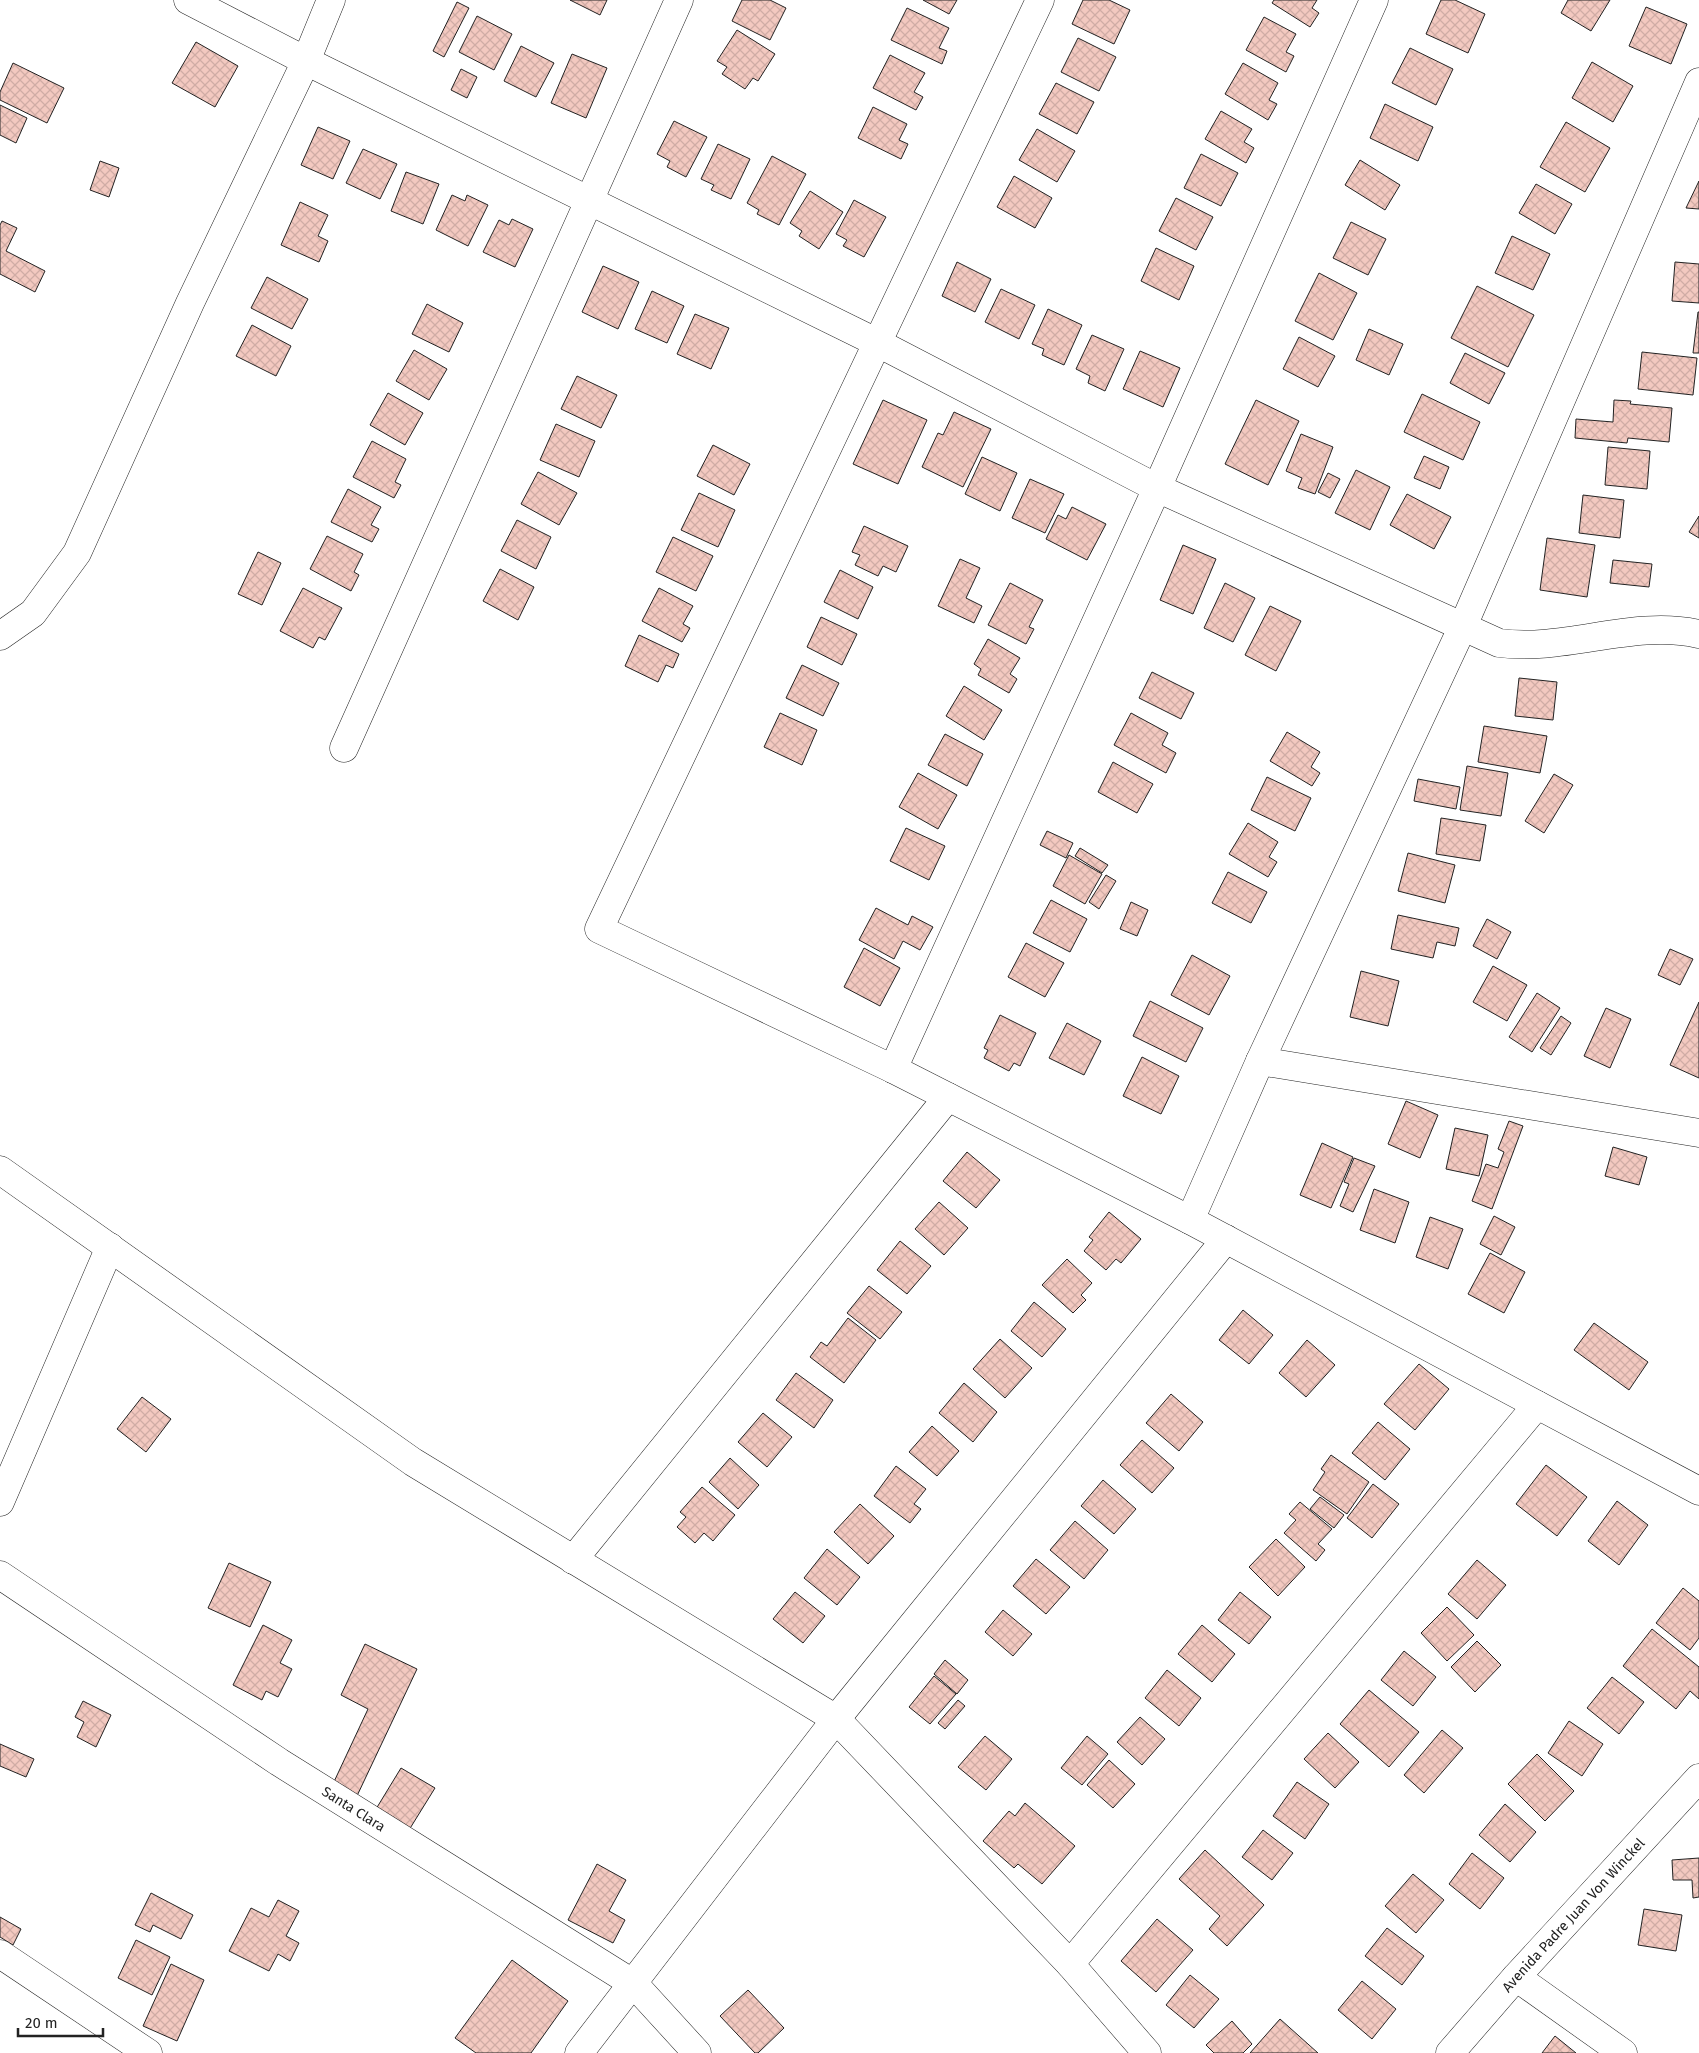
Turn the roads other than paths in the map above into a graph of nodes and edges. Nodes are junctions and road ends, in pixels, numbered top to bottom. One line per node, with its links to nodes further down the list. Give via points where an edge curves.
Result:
1 (188, 0): 6 (street)
2 (332, 0): 6 (street)
3 (679, 0): 8 (street)
4 (1040, 0): 9 (street)
5 (1374, 0): 10 (street)
6 (306, 61): 8 (street); 13 (street, via 190,303 77,553 33,613)
7 (1699, 82): 11 (street)
8 (588, 201): 9 (street); 14 (street)
9 (878, 343): 10 (street); 16 (street, via 599,929)
10 (1157, 488): 11 (street); 16 (street)
11 (1463, 626): 12 (street, via 1499,643 1524,646 1661,630); 15 (street)
12 (1699, 634)
13 (0, 636)
14 (344, 748)
15 (1260, 1061): 18 (street); 20 (street)
16 (893, 1069): 17 (street)
17 (948, 1097): 20 (street); 26 (street)
18 (1699, 1133)
19 (0, 1170): 22 (street)
20 (1190, 1220): 21 (street)
21 (1226, 1239): 23 (street); 28 (street)
22 (110, 1248): 25 (street); 26 (street, via 413,1462)
23 (1536, 1406): 24 (street); 31 (street)
24 (1699, 1491)
25 (0, 1502)
26 (573, 1560): 28 (street)
27 (0, 1575): 33 (street, Santa Clara, via 279,1762)
28 (836, 1719): 31 (street); 33 (street)
29 (1699, 1778): 32 (street, Avenida Padre Juan Von Winckel)
30 (0, 1954): 34 (street)
31 (1070, 1964): 37 (street)
32 (1516, 1977): 38 (street, Avenida Padre Juan Von Winckel); 39 (street)
33 (634, 1984): 35 (street); 36 (street, Santa Clara)
34 (148, 2053)
35 (579, 2053)
36 (697, 2053)
37 (1147, 2053)
38 (1450, 2053)
39 (1623, 2053)

